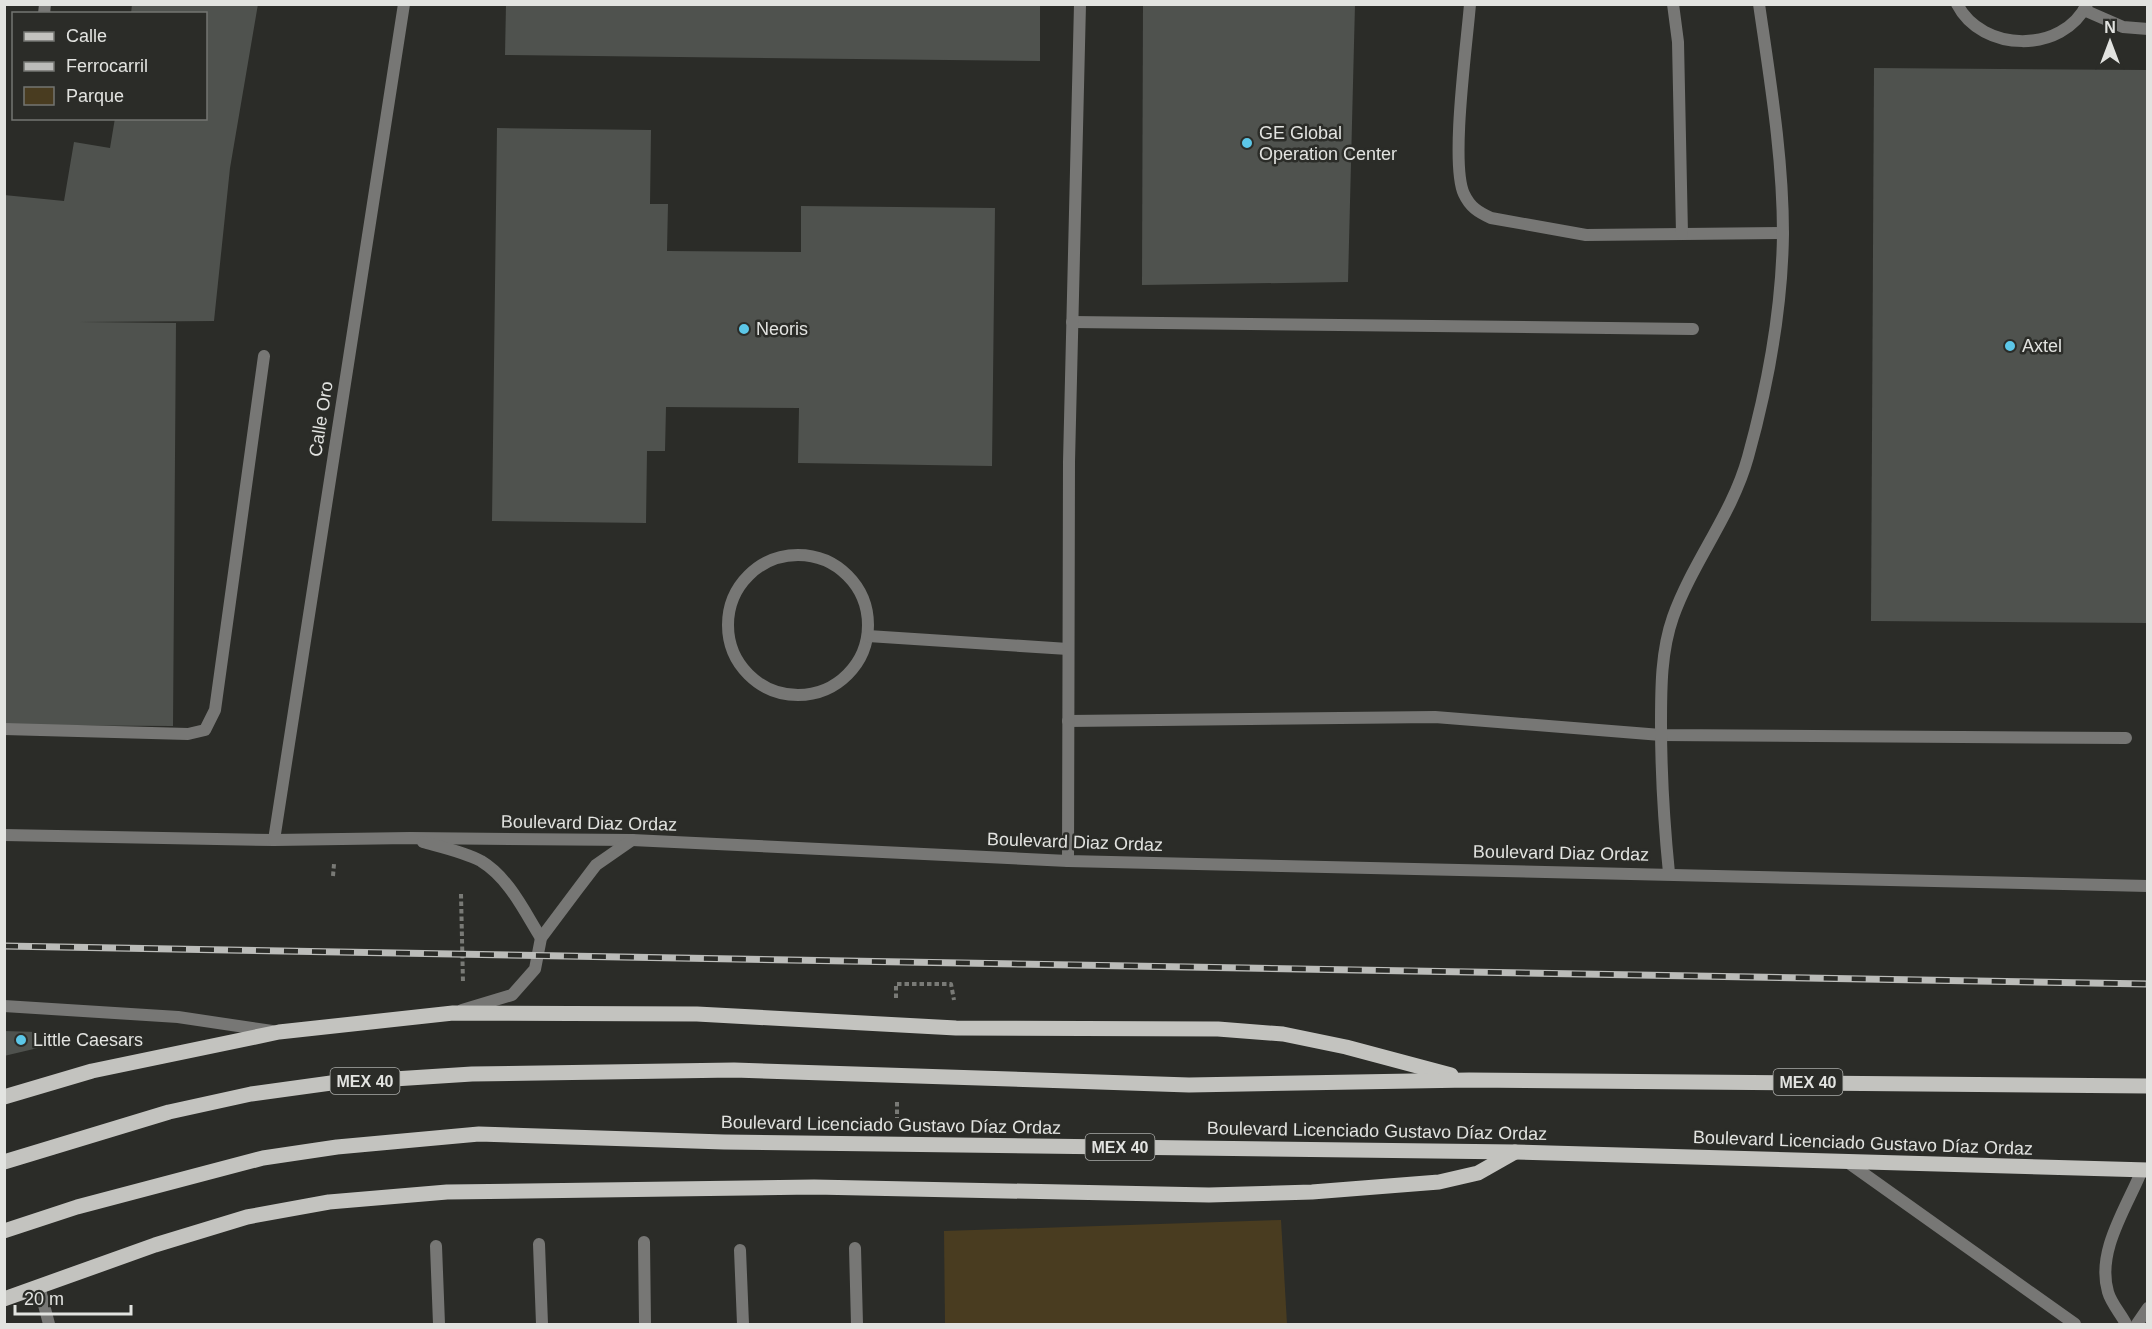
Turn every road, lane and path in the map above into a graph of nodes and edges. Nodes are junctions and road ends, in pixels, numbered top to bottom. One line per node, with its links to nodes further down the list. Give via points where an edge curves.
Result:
1 (404, 4): 22 (street, Calle Oro)
2 (1080, 4): 11 (street)
3 (1470, 4): 10 (street, via 1458,156 1463,192 1471,206 1491,218 1586,235)
4 (1673, 4): 10 (street, via 1678,42)
5 (1759, 4): 9 (street, via 1776,114)
6 (1957, 4): 7 (street, via 1976,26 1998,38 2021,42 2060,31)
7 (2086, 7): 8 (street, via 2123,27)
8 (2148, 29)
9 (1783, 233): 10 (street); 18 (street, via 1777,319 1748,456 1723,523 1673,617 1664,654)
10 (1682, 234)
11 (1072, 322): 12 (street); 15 (street)
12 (1693, 329)
13 (264, 356): 17 (street, via 215,710 205,730 188,734)
14 (868, 636): 14 (street, via 868,614 849,575 831,562 810,555 787,555 757,568 736,593 729,613 729,635 735,656 748,674 766,687 787,694 809,694 848,675 861,657); 15 (street)
15 (1068, 649): 16 (street)
16 (1068, 721): 18 (street, via 1435,717); 24 (street)
17 (4, 729)
18 (1661, 735): 19 (street); 25 (street)
19 (2126, 738)
20 (4, 835): 22 (street, Boulevard Diaz Ordaz)
21 (410, 838): 22 (street, Boulevard Diaz Ordaz); 23 (street, Boulevard Diaz Ordaz); 28 (street, via 479,860 494,870)
22 (273, 840)
23 (632, 840): 24 (street, Boulevard Diaz Ordaz); 28 (street, via 596,865)
24 (1068, 861): 25 (street, Boulevard Diaz Ordaz)
25 (1669, 873): 26 (street, Boulevard Diaz Ordaz)
26 (2147, 885)
27 (460, 894): 31 (path)
28 (541, 938): 33 (street, via 535,969 512,995)
29 (896, 984): 30 (path)
30 (951, 984)
31 (463, 985)
32 (4, 1006): 34 (street, via 178,1017)
33 (453, 1012): 34 (main road); 35 (main road, via 696,1014 956,1028 1218,1029 1283,1034)
34 (279, 1032): 37 (main road, via 92,1071)
35 (1468, 1080): 36 (main road, MEX 40); 40 (main road, MEX 40, via 1189,1084 734,1070 472,1074 331,1083 251,1094 169,1112)
36 (2148, 1086)
37 (4, 1097)
38 (1515, 1152): 39 (main road, Boulevard Licenciado Gustavo Díaz Ordaz / MEX 40); 42 (main road, Boulevard Licenciado Gustavo Díaz Ordaz / MEX 40, via 724,1142 479,1134 263,1158 77,1207); 48 (main road, via 1478,1173 1439,1182 1312,1192 1209,1195 814,1187 447,1192 329,1202 247,1217)
39 (1846, 1161): 41 (main road, Boulevard Licenciado Gustavo Díaz Ordaz / MEX 40); 57 (street)
40 (4, 1162)
41 (2145, 1170): 58 (street, via 2108,1248 2105,1264 2108,1293)
42 (4, 1231)
43 (644, 1242): 54 (street)
44 (539, 1244): 53 (street)
45 (436, 1246): 52 (street)
46 (855, 1248): 56 (street)
47 (740, 1250): 55 (street)
48 (39, 1286): 49 (main road); 51 (street)
49 (4, 1299)
50 (2148, 1308): 59 (street)
51 (49, 1324)
52 (439, 1324)
53 (542, 1324)
54 (645, 1324)
55 (742, 1324)
56 (857, 1324)
57 (2074, 1324)
58 (2126, 1324)
59 (2137, 1324)

